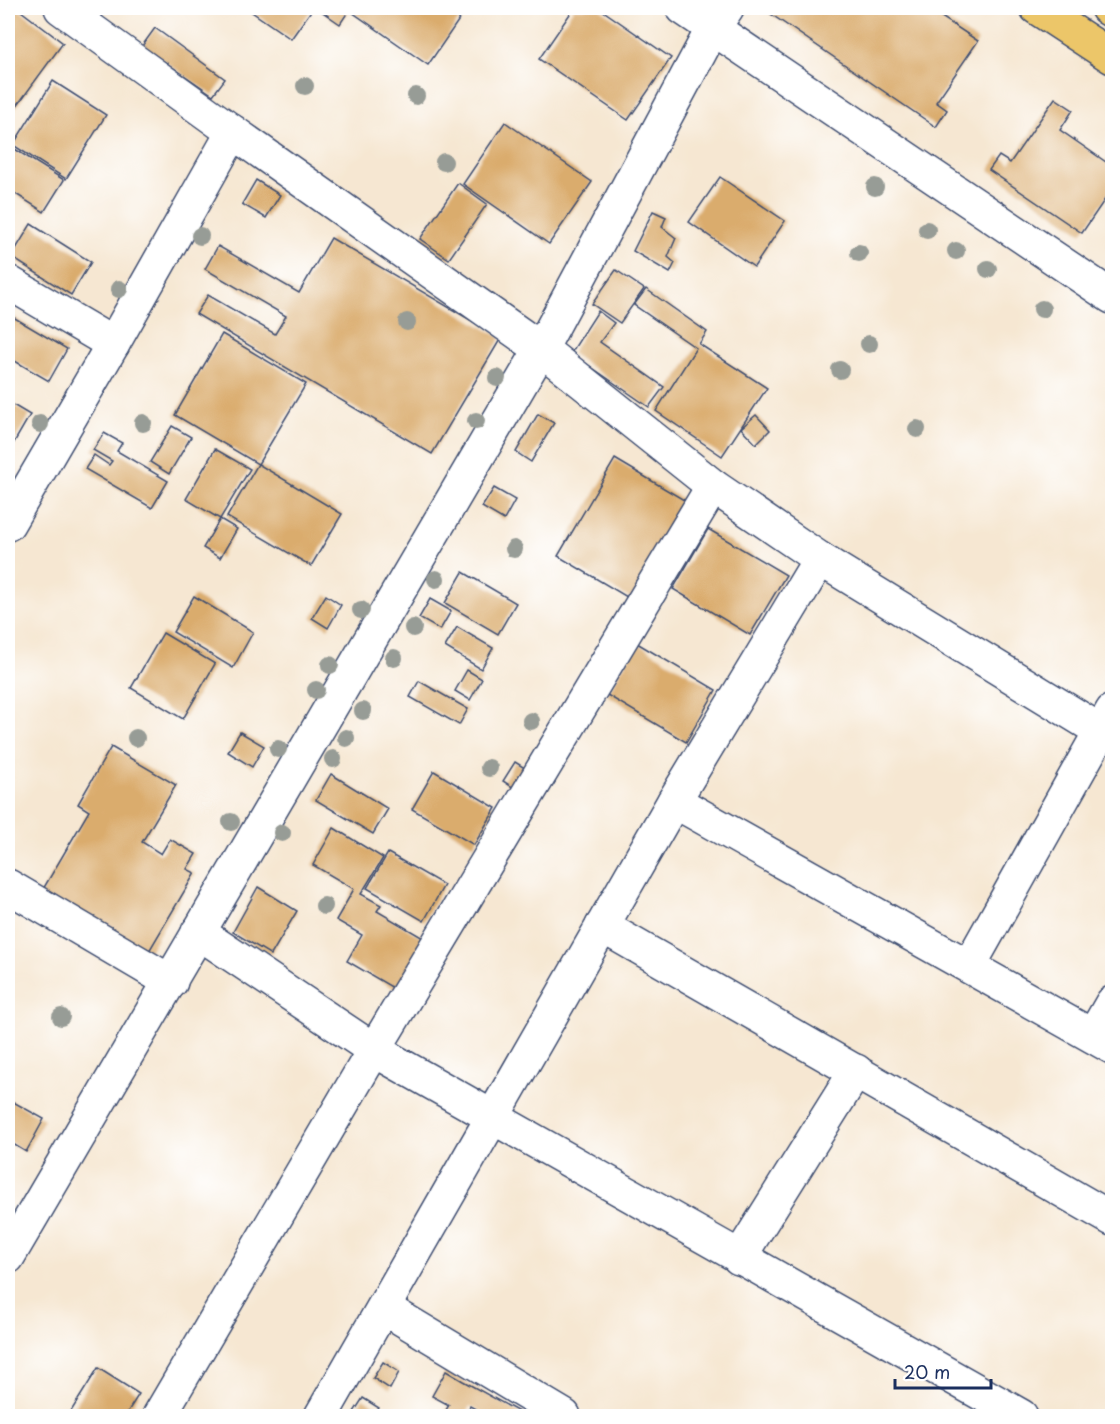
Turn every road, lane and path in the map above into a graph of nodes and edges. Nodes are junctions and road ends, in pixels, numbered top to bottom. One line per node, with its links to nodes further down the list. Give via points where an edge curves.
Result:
1 (61, 8): 8 (street)
2 (683, 8): 6 (street)
3 (1037, 8): 7 (main road)
4 (1107, 8): 5 (main road)
5 (1113, 11)
6 (720, 18): 10 (street); 12 (street)
7 (1113, 57)
8 (233, 132): 11 (street); 12 (street)
9 (8, 282): 11 (street)
10 (1113, 297)
11 (113, 344): 14 (street)
12 (541, 349): 13 (street); 20 (street)
13 (713, 486): 15 (street); 25 (street)
14 (8, 524)
15 (820, 559): 16 (street); 17 (street)
16 (1107, 721): 21 (street)
17 (674, 801): 19 (street); 21 (street)
18 (8, 886): 22 (street)
19 (602, 926): 26 (street); 27 (street)
20 (198, 932): 22 (street); 25 (street)
21 (969, 966): 24 (street)
22 (171, 982): 29 (street)
23 (1113, 1003): 24 (street)
24 (1103, 1042)
25 (374, 1050): 27 (street); 32 (street)
26 (856, 1071): 28 (street); 30 (street)
27 (492, 1117): 30 (street); 31 (street)
28 (1113, 1219)
29 (8, 1257)
30 (739, 1258): 35 (street)
31 (384, 1308): 33 (street); 34 (street)
32 (159, 1416)
33 (322, 1416)
34 (564, 1416)
35 (1021, 1416)

